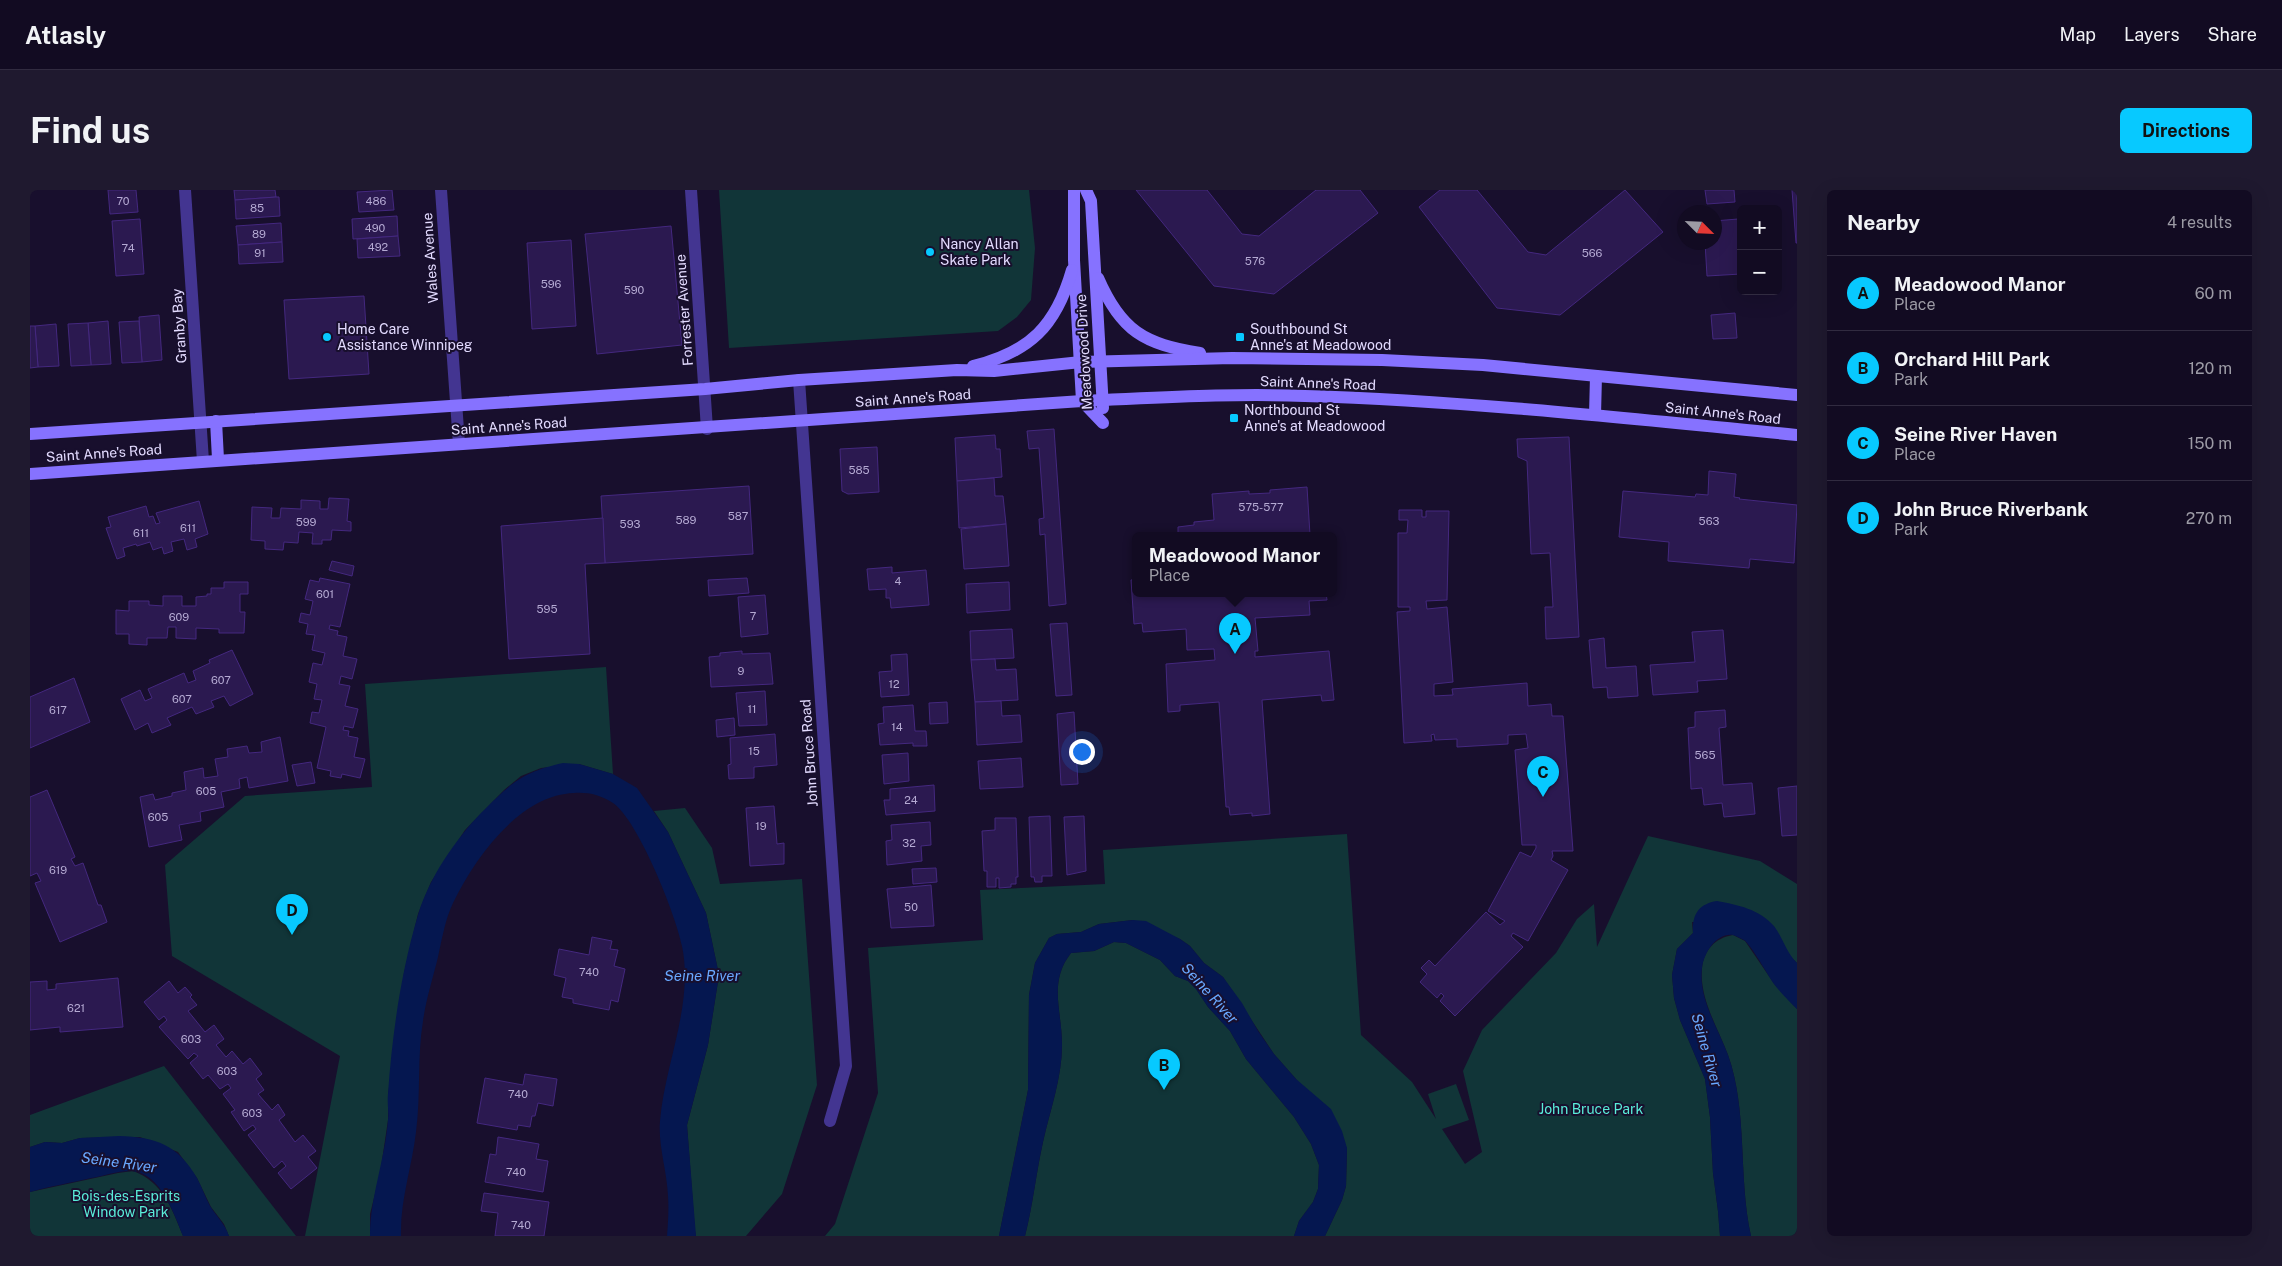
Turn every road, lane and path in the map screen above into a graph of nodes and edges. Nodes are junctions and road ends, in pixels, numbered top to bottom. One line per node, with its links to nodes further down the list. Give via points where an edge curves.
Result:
1 (185, 190): 22 (street, Granby Bay)
2 (441, 190): 18 (street, Wales Avenue)
3 (691, 190): 14 (street, Forrester Avenue)
4 (1074, 190): 6 (main road, Meadowood Drive)
5 (1086, 190): 7 (main road, Meadowood Drive, via 1091,201)
6 (1074, 260): 10 (main road, Meadowood Drive); 11 (main road, via 1065,293 1054,315 1026,346 997,360)
7 (1094, 269): 8 (main road, via 1106,297 1132,330 1148,340 1172,348); 9 (main road, Meadowood Drive)
8 (1232, 358): 9 (main road, Saint Anne's Road); 12 (main road, Saint Anne's Road, via 1382,360 1483,365)
9 (1101, 361): 10 (main road, Saint Anne's Road); 16 (main road, Meadowood Drive)
10 (1081, 362): 11 (main road, Saint Anne's Road, via 994,371); 17 (main road, Meadowood Drive)
11 (957, 370): 13 (main road, Saint Anne's Road)
12 (1596, 376): 15 (main road, Saint Anne's Road); 19 (main road)
13 (799, 380): 14 (main road, Saint Anne's Road); 20 (street, John Bruce Road)
14 (705, 389): 18 (main road, Saint Anne's Road); 23 (street, Forrester Avenue)
15 (1797, 395)
16 (1104, 400): 17 (main road, Saint Anne's Road); 17 (main road, Meadowood Drive, via 1103,423); 19 (main road, Saint Anne's Road, via 1304,396 1436,402)
17 (1082, 401): 20 (main road, Saint Anne's Road)
18 (456, 405): 21 (main road, Saint Anne's Road); 26 (street, Wales Avenue)
19 (1595, 415): 25 (main road, Saint Anne's Road)
20 (801, 420): 23 (main road, Saint Anne's Road); 30 (street, John Bruce Road, via 846,1066)
21 (216, 421): 22 (main road, Saint Anne's Road); 27 (main road)
22 (200, 422): 24 (main road, Saint Anne's Road); 28 (street, Granby Bay)
23 (707, 429): 26 (main road, Saint Anne's Road)
24 (30, 434)
25 (1797, 436)
26 (458, 444): 27 (main road, Saint Anne's Road)
27 (218, 460): 28 (main road, Saint Anne's Road)
28 (202, 461): 29 (main road, Saint Anne's Road)
29 (30, 474)
30 (830, 1121)

